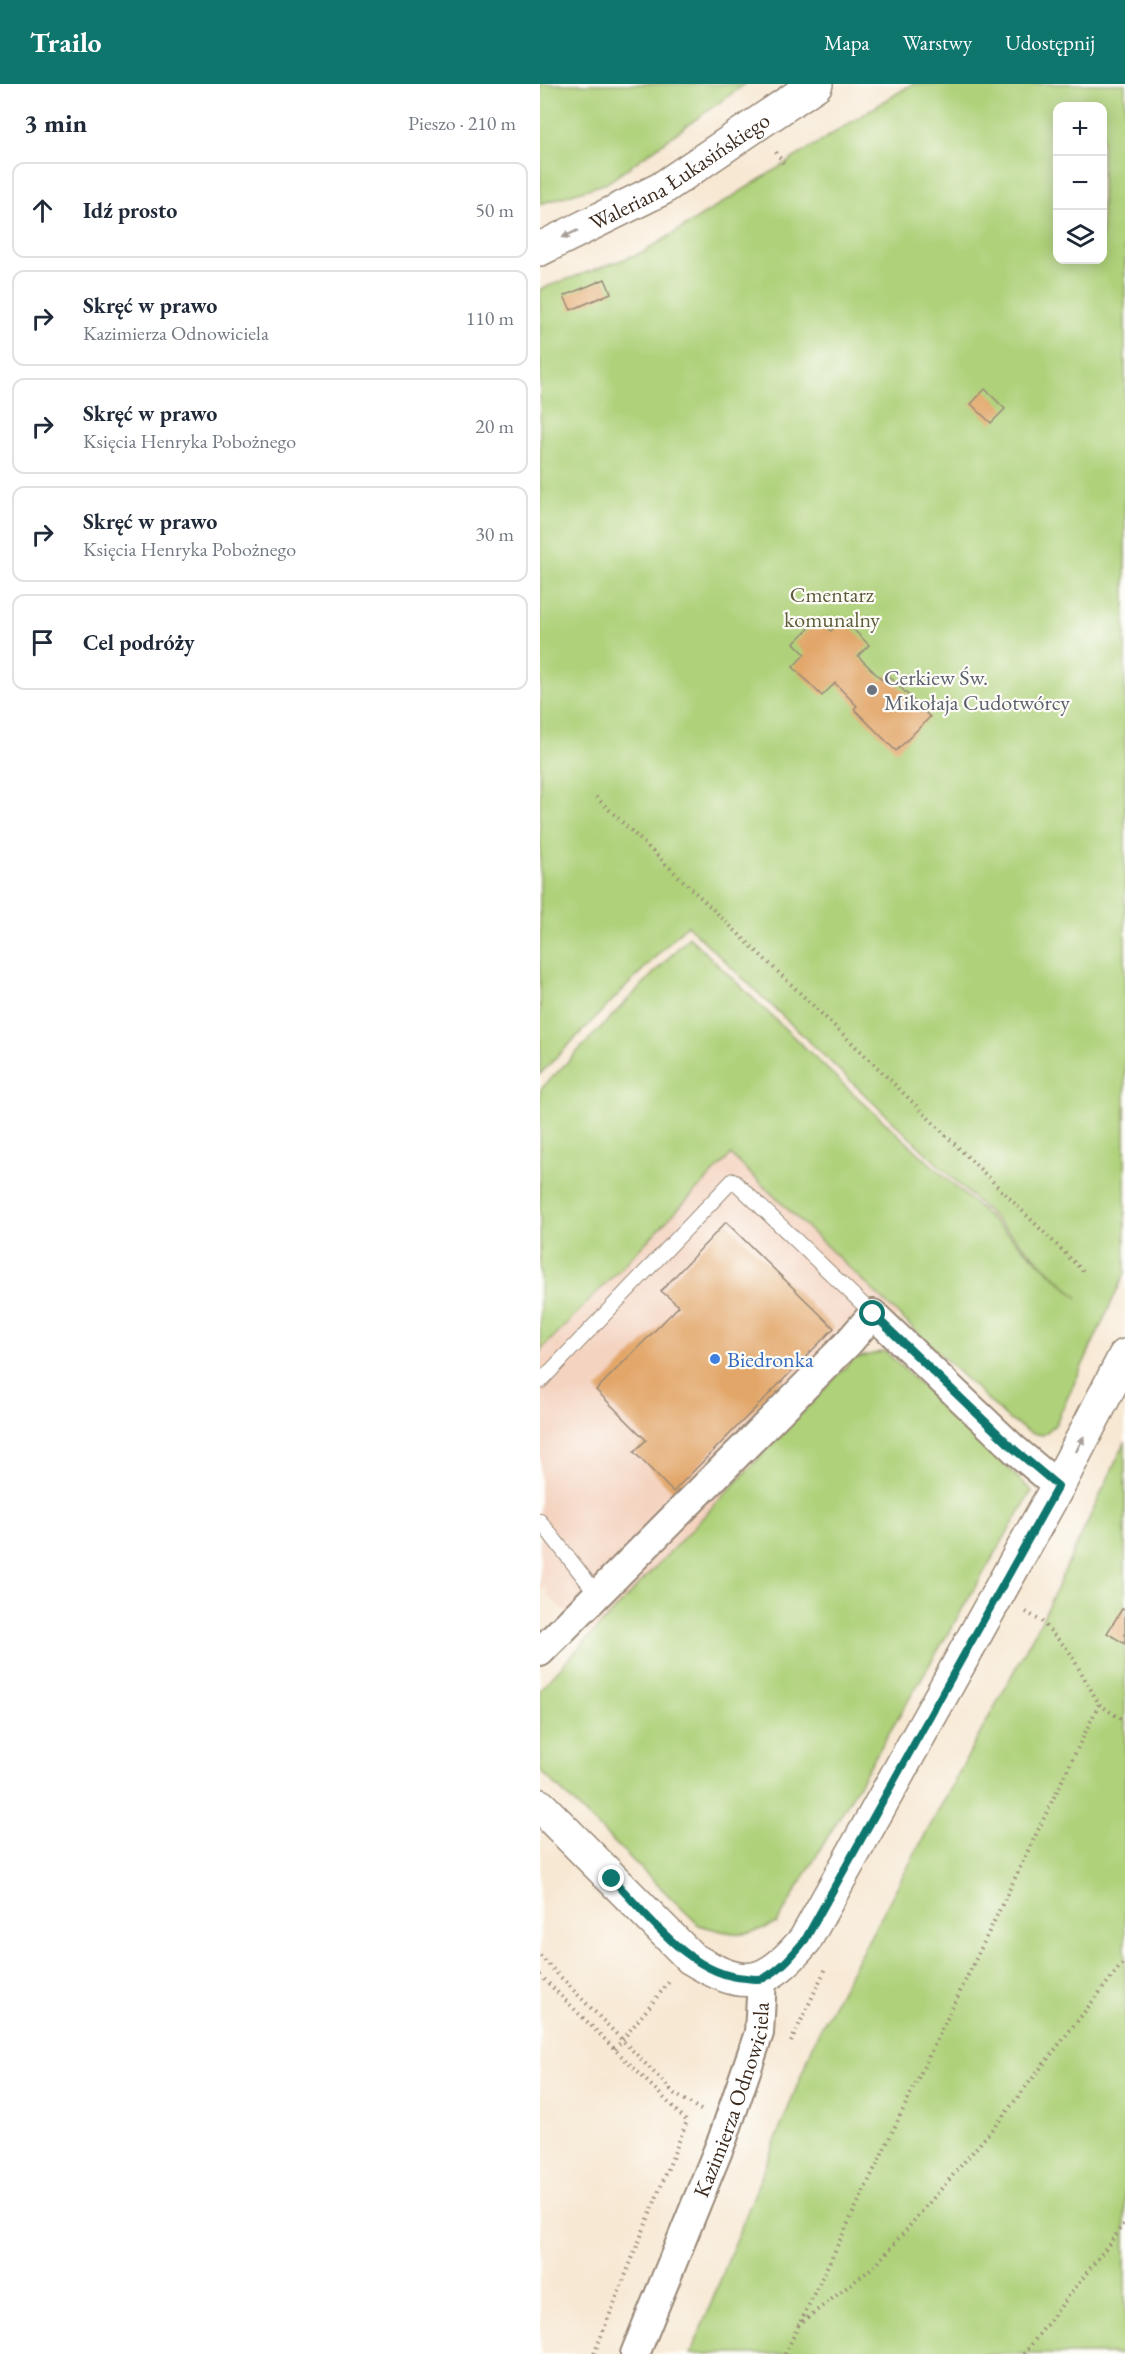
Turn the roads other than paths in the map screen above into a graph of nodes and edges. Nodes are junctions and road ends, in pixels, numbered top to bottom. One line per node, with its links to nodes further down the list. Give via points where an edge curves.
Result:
1 (816, 84): 2 (street, Waleriana Łukasińskiego, one-way to 2, via 661,189)
2 (540, 249)
3 (873, 1314): 5 (lane, via 733,1180); 6 (street); 8 (street)
4 (1125, 1356): 6 (street, Kazimierza Odnowiciela, one-way to 4)
5 (540, 1382)
6 (1058, 1486): 11 (street, Kazimierza Odnowiciela, via 805,1940 781,1967)
7 (540, 1521): 8 (lane)
8 (597, 1594): 9 (street)
9 (540, 1652)
10 (540, 1806): 11 (street, via 691,1958 732,1978)
11 (762, 1979): 12 (street, Kazimierza Odnowiciela, via 759,2033 723,2138)
12 (634, 2354)

